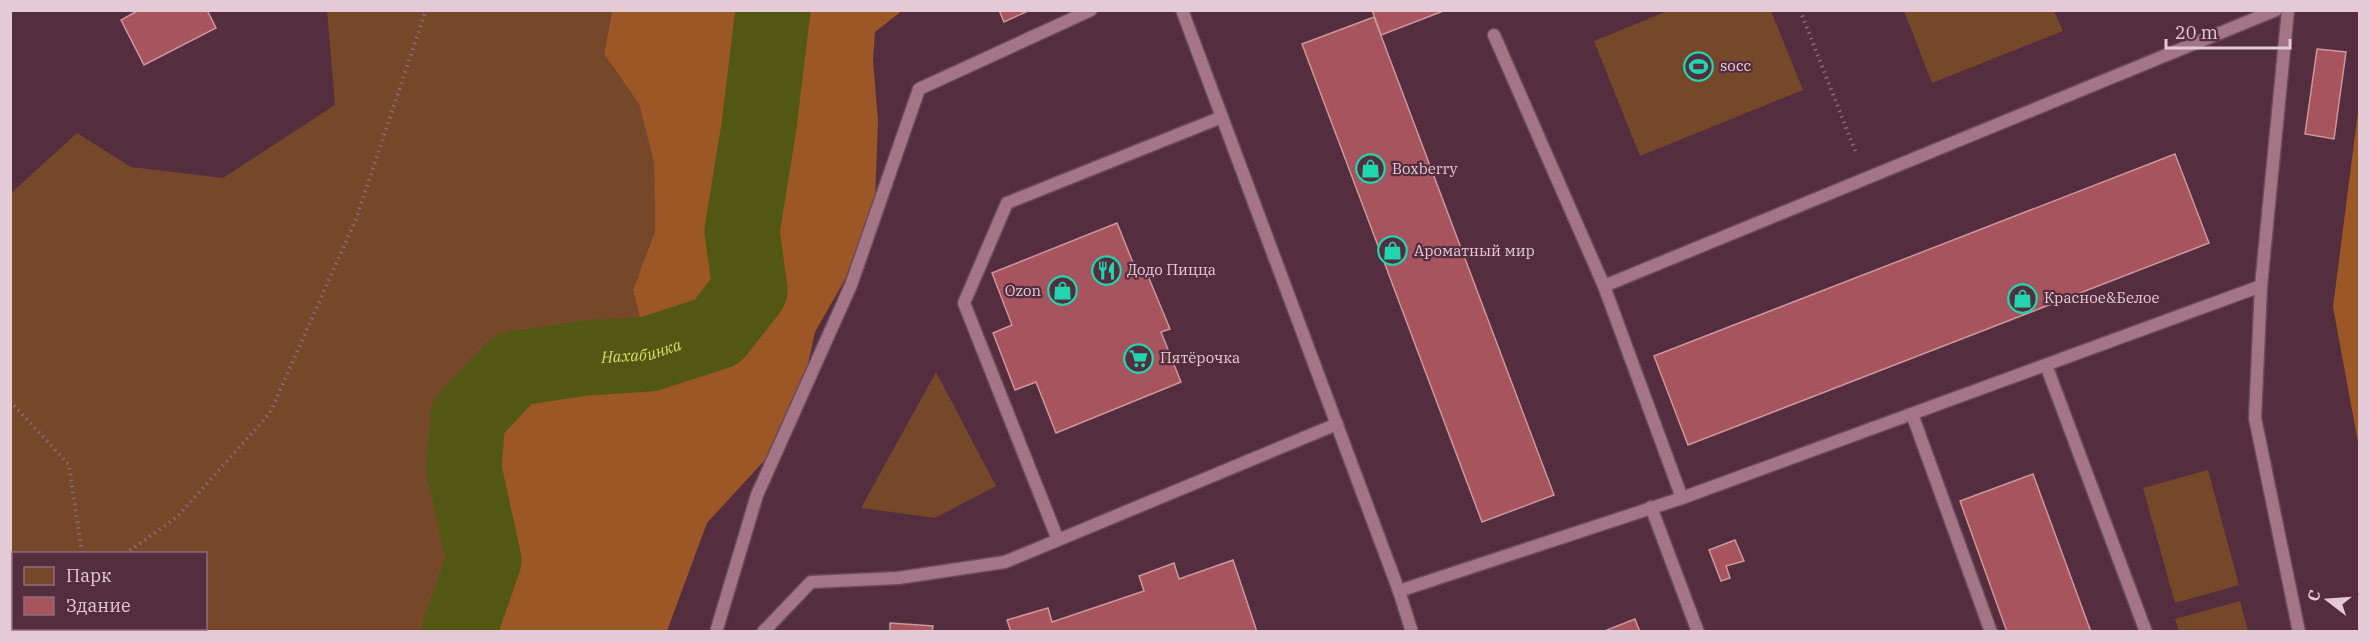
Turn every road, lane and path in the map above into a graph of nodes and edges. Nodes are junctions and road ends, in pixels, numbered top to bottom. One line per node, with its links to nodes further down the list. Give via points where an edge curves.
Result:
1 (426, 10): 20 (path, via 356,219 270,413 177,517)
2 (1091, 10): 22 (lane, via 919,89 851,285 757,495)
3 (1182, 10): 8 (lane)
4 (1800, 10): 9 (path)
5 (2277, 10): 9 (lane)
6 (2289, 10): 11 (lane)
7 (1494, 35): 10 (lane)
8 (1222, 117): 15 (lane); 18 (lane, via 1007,203 964,303)
9 (1867, 179): 10 (lane)
10 (1604, 286): 16 (lane)
11 (2261, 286): 12 (lane); 28 (lane, via 2255,418)
12 (2046, 365): 14 (lane); 27 (lane)
13 (10, 401): 19 (path, via 69,465)
14 (1912, 414): 16 (lane); 26 (lane)
15 (1337, 424): 18 (lane); 21 (lane)
16 (1682, 498): 17 (lane)
17 (1651, 507): 21 (lane); 25 (lane)
18 (1058, 540): 23 (lane, via 1005,562 898,578 811,582)
19 (82, 552)
20 (128, 552)
21 (1399, 591): 24 (lane)
22 (716, 632)
23 (763, 632)
24 (1412, 632)
25 (1698, 632)
26 (1991, 632)
27 (2146, 632)
28 (2299, 632)

